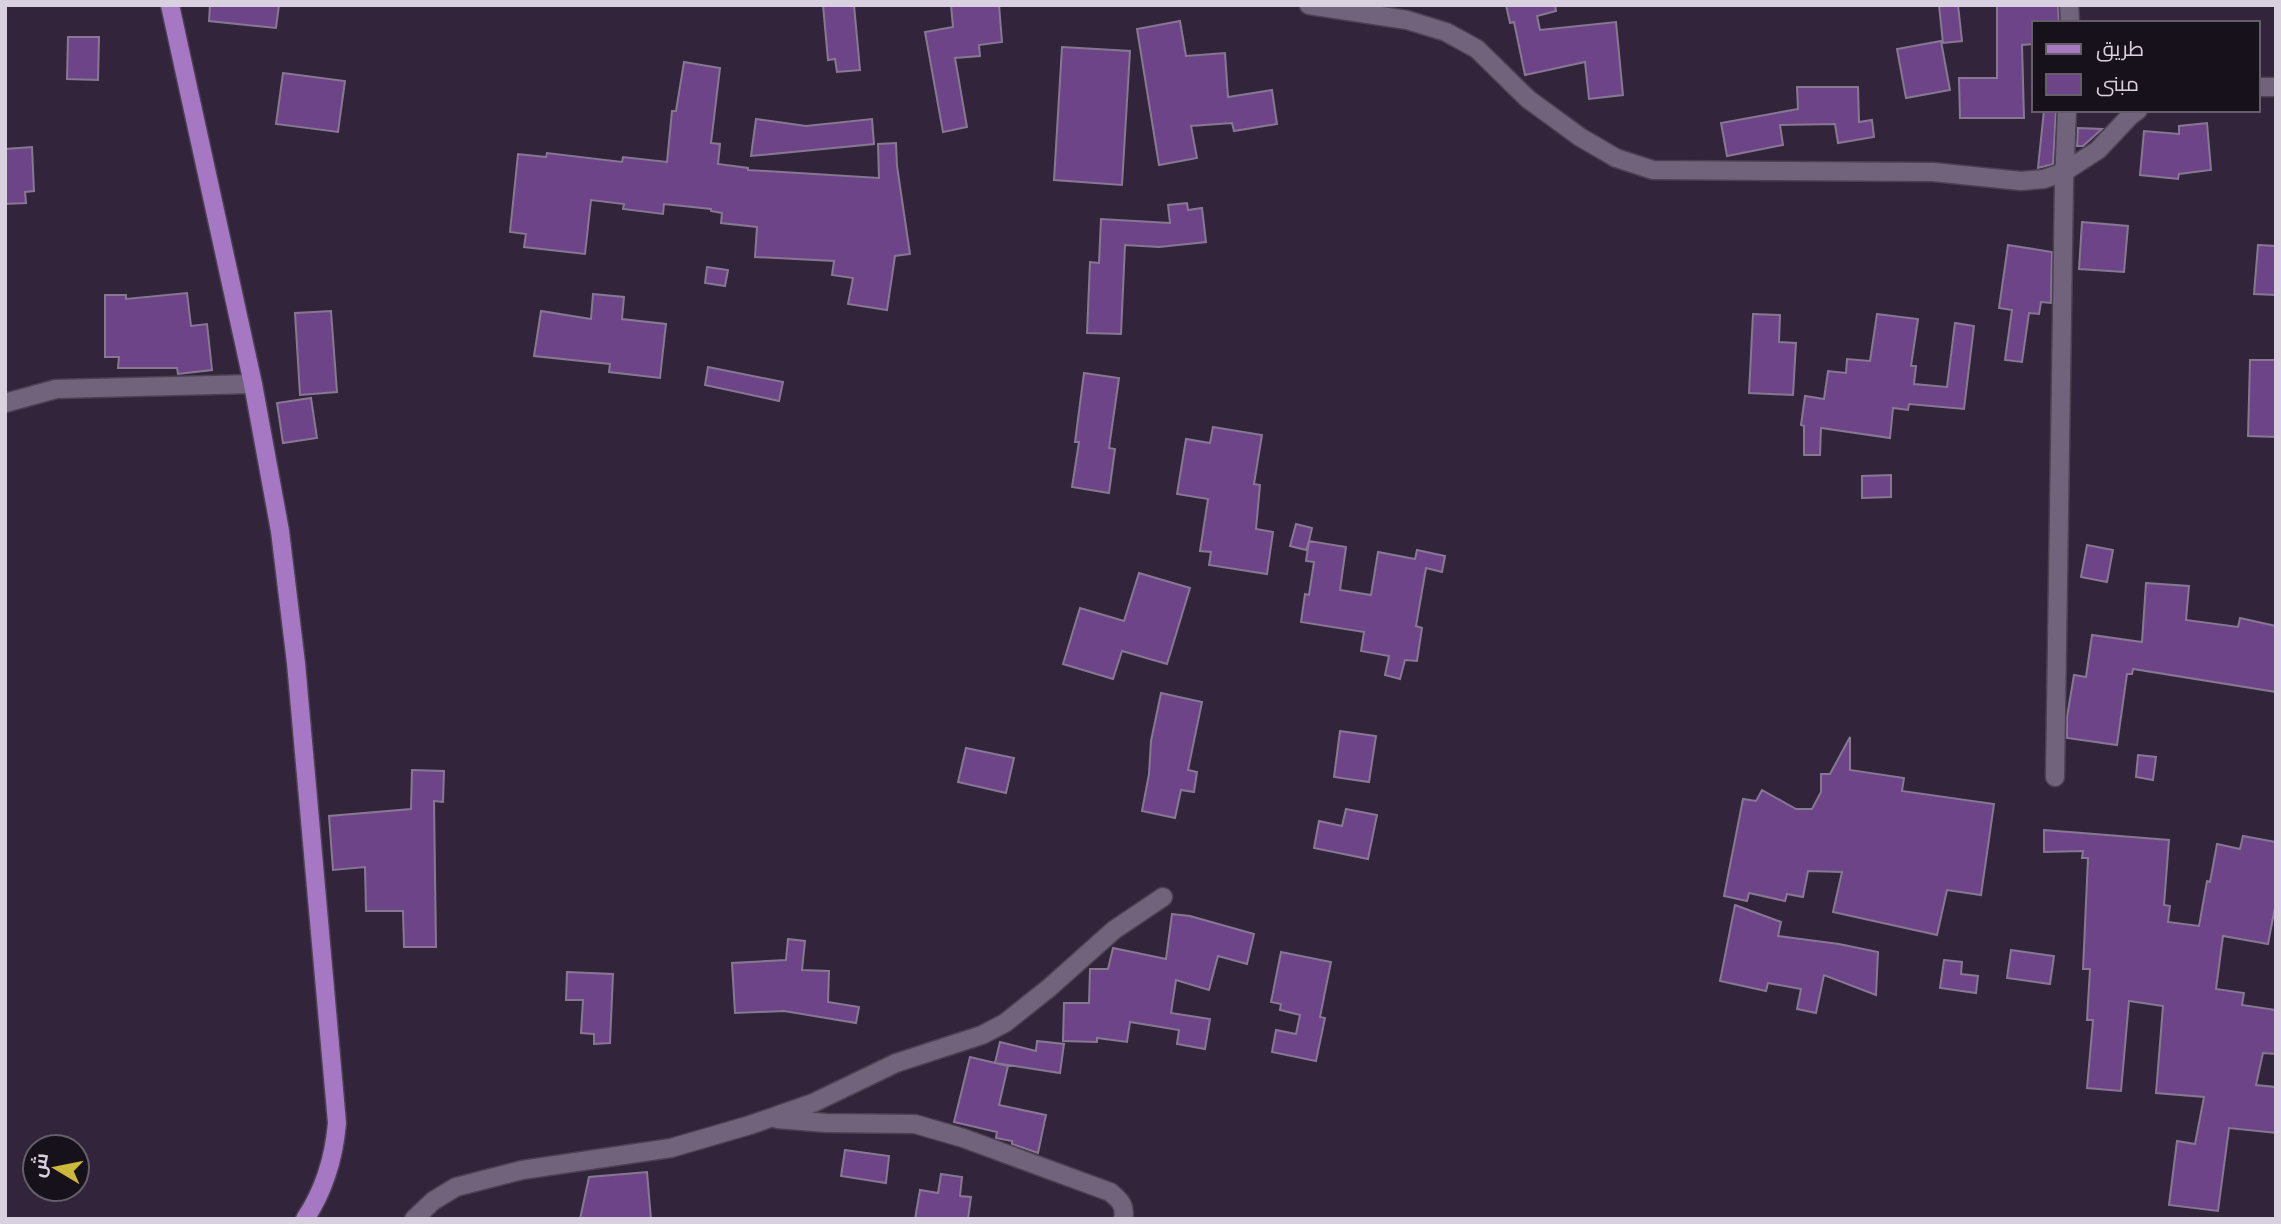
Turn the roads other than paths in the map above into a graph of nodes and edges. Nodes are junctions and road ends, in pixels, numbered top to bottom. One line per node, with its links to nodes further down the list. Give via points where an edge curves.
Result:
1 (170, 5): 6 (main road)
2 (1309, 5): 5 (street, via 1407,20 1446,32 1477,49 1528,99 1580,137 1616,158 1653,170 1933,172 2021,181)
3 (2067, 112): 5 (street)
4 (2135, 112): 5 (street, via 2098,150)
5 (2064, 172): 8 (street)
6 (253, 384): 7 (street, via 56,389); 11 (main road, via 288,594 337,1101 331,1166)
7 (5, 403)
8 (2055, 777)
9 (1163, 897): 10 (street, via 1114,930 1005,1023 895,1063 813,1103)
10 (770, 1118): 12 (street, via 671,1148 522,1170 456,1188); 13 (street, via 826,1124 915,1124 1110,1192 1125,1210)
11 (305, 1219)
12 (414, 1219)
13 (1123, 1219)

